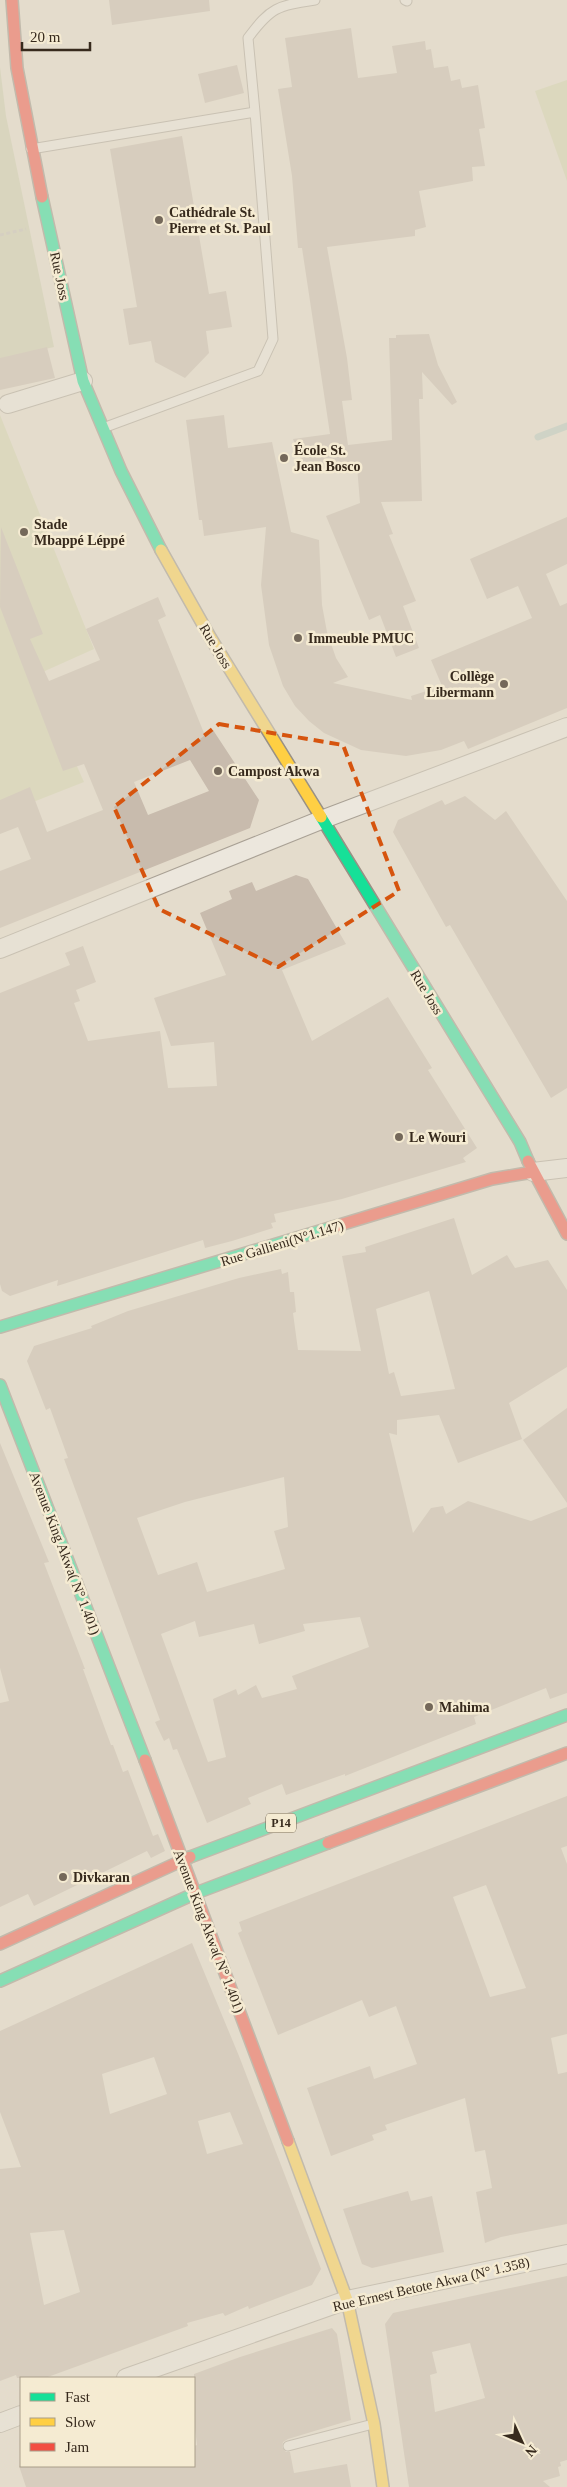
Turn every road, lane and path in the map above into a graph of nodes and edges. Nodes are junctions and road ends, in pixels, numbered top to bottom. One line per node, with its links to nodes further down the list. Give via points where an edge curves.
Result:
1 (12, 0): 4 (main road, Rue Joss, via 17,68)
2 (315, 0): 3 (lane, via 283,5 263,18 248,38)
3 (255, 112): 4 (lane); 7 (lane, via 273,339 258,372)
4 (31, 149): 5 (main road, Rue Joss)
5 (83, 381): 6 (street); 7 (main road, Rue Joss)
6 (8, 404)
7 (103, 428): 9 (main road, Rue Joss, via 161,550)
8 (567, 727): 9 (street)
9 (321, 820): 10 (street); 12 (main road, Rue Joss, via 520,1142)
10 (0, 949)
11 (567, 1168): 12 (street, Rue Gallieni(N°1.147))
12 (533, 1172): 13 (main road, Rue Joss); 14 (main road, Rue Gallieni(N°1.147), via 492,1180)
13 (567, 1234)
14 (0, 1328)
15 (0, 1385): 18 (main road, Avenue King Akwa( N° 1.401))
16 (567, 1715): 18 (main road, P14)
17 (567, 1753): 19 (main road)
18 (183, 1860): 19 (main road, Avenue King Akwa( N° 1.401)); 20 (main road, P14)
19 (196, 1893): 21 (main road); 23 (main road, Avenue King Akwa( N° 1.401))
20 (0, 1944)
21 (0, 1981)
22 (567, 2254): 23 (street, Rue Ernest Betote Akwa (N° 1.358))
23 (347, 2300): 24 (street, Rue Ernest Betote Akwa (N° 1.358)); 27 (main road, Avenue King Akwa( N° 1.401))
24 (129, 2377)
25 (20, 2415): 26 (street)
26 (0, 2423)
27 (374, 2424): 28 (lane); 29 (main road, Avenue King Akwa( N° 1.401))
28 (288, 2446)
29 (383, 2487)

